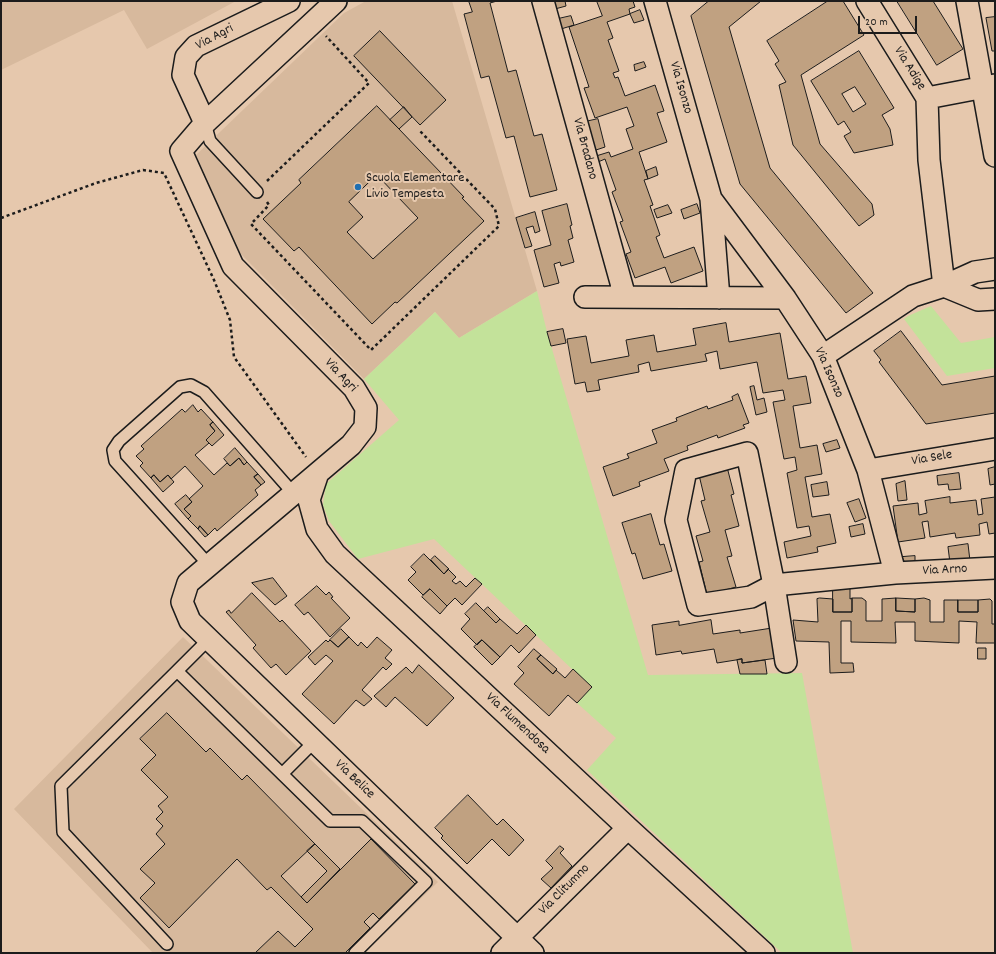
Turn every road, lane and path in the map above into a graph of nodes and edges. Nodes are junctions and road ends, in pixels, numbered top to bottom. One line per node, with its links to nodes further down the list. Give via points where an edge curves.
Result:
1 (289, 1): 10 (street, Via Agri, via 196,46 186,57 183,75)
2 (336, 1): 10 (street, Via Agri)
3 (543, 1): 20 (street, Via Bradano)
4 (655, 1): 15 (street, Via Isonzo)
5 (867, 1): 9 (street, Via Adige)
6 (967, 1): 8 (street)
7 (323, 33): 14 (path, via 369,83)
8 (988, 86): 9 (street, Via Adige); 11 (street)
9 (927, 98): 18 (street, via 929,160)
10 (205, 123): 14 (lane, via 210,141); 27 (street, Via Agri, via 180,151 233,266 354,388 366,408 366,426 351,445)
11 (992, 126): 13 (street)
12 (419, 130): 14 (path, via 495,209 499,226 371,350 251,224 269,205)
13 (995, 156)
14 (257, 192)
15 (711, 199): 21 (street, Via Isonzo); 22 (street, Via Isonzo)
16 (1, 218): 27 (path, via 96,183 143,170 164,173 230,320 234,357)
17 (995, 269): 18 (street, via 975,272)
18 (944, 286): 23 (street, via 978,300); 24 (street, via 913,296)
19 (585, 297): 20 (street)
20 (625, 297): 21 (street)
21 (719, 298): 22 (street)
22 (785, 298): 24 (street, Via Isonzo)
23 (995, 299)
24 (823, 356): 26 (street, Via Isonzo)
25 (995, 449): 26 (street, Via Sele)
26 (868, 470): 31 (street, Via Isonzo)
27 (318, 473): 28 (street, Via Agri); 39 (street, Via Flumendosa, via 309,500 317,529 336,554)
28 (294, 494): 29 (street, Via Agri); 29 (lane, via 204,392 191,385 180,388 119,441 113,450 115,461)
29 (209, 565): 33 (street, Via Agri, via 188,583)
30 (995, 568): 31 (street, Via Arno)
31 (895, 573): 32 (street, Via Arno)
32 (774, 585): 32 (street, via 747,453 686,470 676,520 698,605 751,598); 35 (street)
33 (182, 602): 34 (street, Via Belice, via 190,622)
34 (209, 639): 36 (lane); 37 (street, Via Belice)
35 (786, 662)
36 (177, 671): 38 (lane); 42 (lane, via 61,786 63,832)
37 (314, 742): 38 (lane); 40 (street, Via Belice)
38 (282, 774): 40 (lane, via 330,821 362,820)
39 (628, 828): 41 (street, Via Clitumno); 46 (street, Via Flumendosa)
40 (435, 875): 41 (street, Via Belice); 43 (lane)
41 (517, 938): 44 (street, Via Clitumno); 45 (street, Via Belice)
42 (167, 944)
43 (354, 953)
44 (502, 953)
45 (532, 953)
46 (764, 953)

